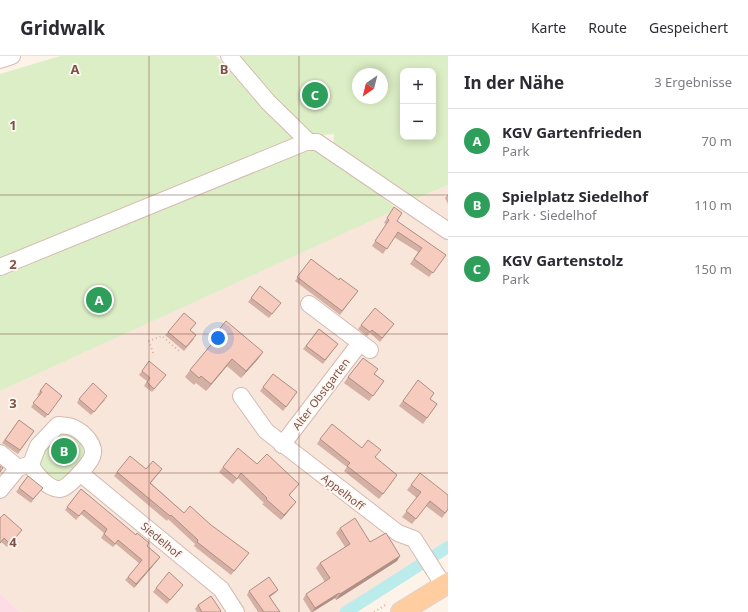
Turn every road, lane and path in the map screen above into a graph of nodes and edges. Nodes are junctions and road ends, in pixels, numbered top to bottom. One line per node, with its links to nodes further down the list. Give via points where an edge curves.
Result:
1 (12, 56): 3 (street)
2 (229, 56): 4 (street, via 268,102)
3 (0, 60)
4 (309, 142): 5 (street, via 317,142); 6 (street)
5 (448, 231)
6 (0, 267)
7 (309, 304): 11 (street, Alter Obstgarten, via 365,347)
8 (179, 351): 9 (path, via 162,336 149,341)
9 (153, 353)
10 (242, 396): 11 (street, Appelhoff, via 266,431)
11 (282, 445): 16 (street, Appelhoff, via 398,533 414,539)
12 (0, 453): 13 (street)
13 (24, 466): 14 (street, via 59,489 65,488); 14 (street, via 58,425 68,426 83,435 93,449 92,456); 15 (street)
14 (80, 473): 17 (street, Siedelhof, via 221,589)
15 (0, 490)
16 (446, 584): 18 (main road)
17 (236, 612)
18 (401, 612)

